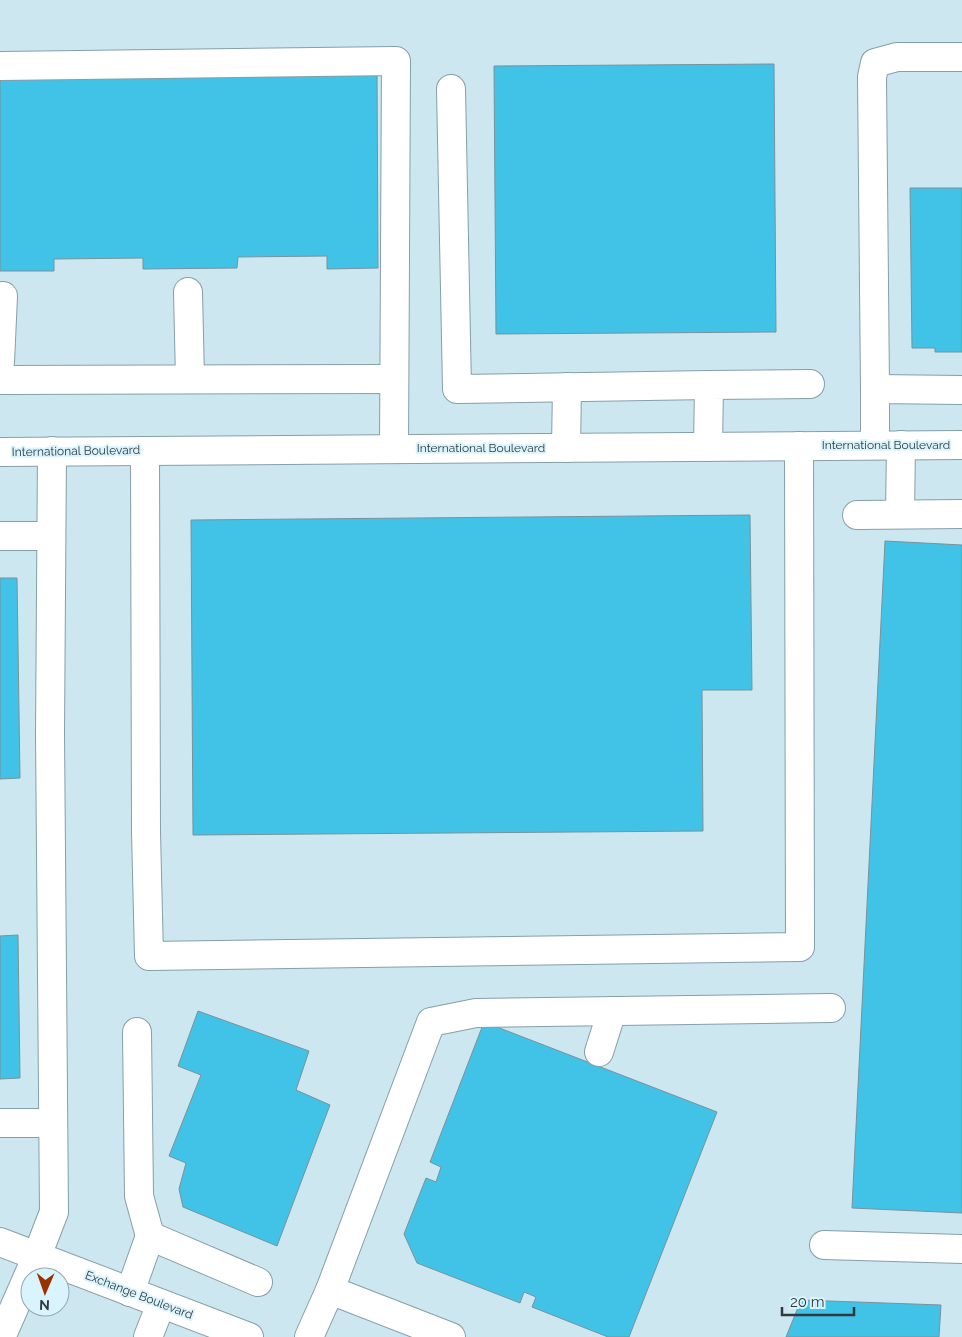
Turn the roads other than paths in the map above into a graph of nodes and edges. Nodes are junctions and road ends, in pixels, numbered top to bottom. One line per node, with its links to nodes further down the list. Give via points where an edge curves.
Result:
1 (962, 57): 13 (street, via 896,57 875,63 872,77)
2 (0, 66): 8 (street, via 396,61)
3 (451, 89): 12 (street, via 457,389)
4 (188, 292): 7 (street)
5 (3, 296): 6 (street)
6 (0, 362)
7 (190, 379): 8 (street); 9 (street)
8 (394, 379): 20 (street)
9 (0, 380)
10 (810, 384): 11 (street)
11 (709, 385): 12 (street); 18 (street)
12 (567, 387): 19 (street)
13 (875, 389): 14 (street); 16 (street)
14 (962, 390)
15 (962, 444): 16 (street, International Boulevard)
16 (888, 445): 17 (street, International Boulevard); 24 (street)
17 (799, 446): 18 (street, International Boulevard); 22 (street, via 800,947 149,956)
18 (708, 447): 19 (street, International Boulevard)
19 (566, 448): 20 (street, International Boulevard)
20 (394, 449): 22 (street, International Boulevard)
21 (52, 451): 22 (street, International Boulevard); 23 (street, International Boulevard); 28 (street)
22 (145, 451)
23 (0, 452)
24 (900, 514): 25 (street); 26 (street)
25 (962, 514)
26 (857, 515)
27 (0, 536): 28 (street)
28 (52, 536): 34 (street)
29 (831, 1008): 30 (street)
30 (612, 1011): 32 (street); 41 (street, via 476,1013 431,1022)
31 (137, 1032): 35 (street, via 139,1196)
32 (598, 1052)
33 (0, 1123): 34 (street)
34 (53, 1123): 39 (street, via 54,1212)
35 (150, 1236): 40 (street); 42 (street)
36 (0, 1242): 39 (street, Exchange Boulevard)
37 (824, 1245): 38 (street)
38 (962, 1249)
39 (37, 1256): 42 (street, Exchange Boulevard); 44 (street)
40 (258, 1282)
41 (330, 1290): 47 (street); 48 (street)
42 (130, 1292): 43 (street, Exchange Boulevard)
43 (161, 1304): 45 (street); 46 (street, Exchange Boulevard)
44 (5, 1334)
45 (148, 1337)
46 (249, 1337)
47 (309, 1337)
48 (451, 1337)

